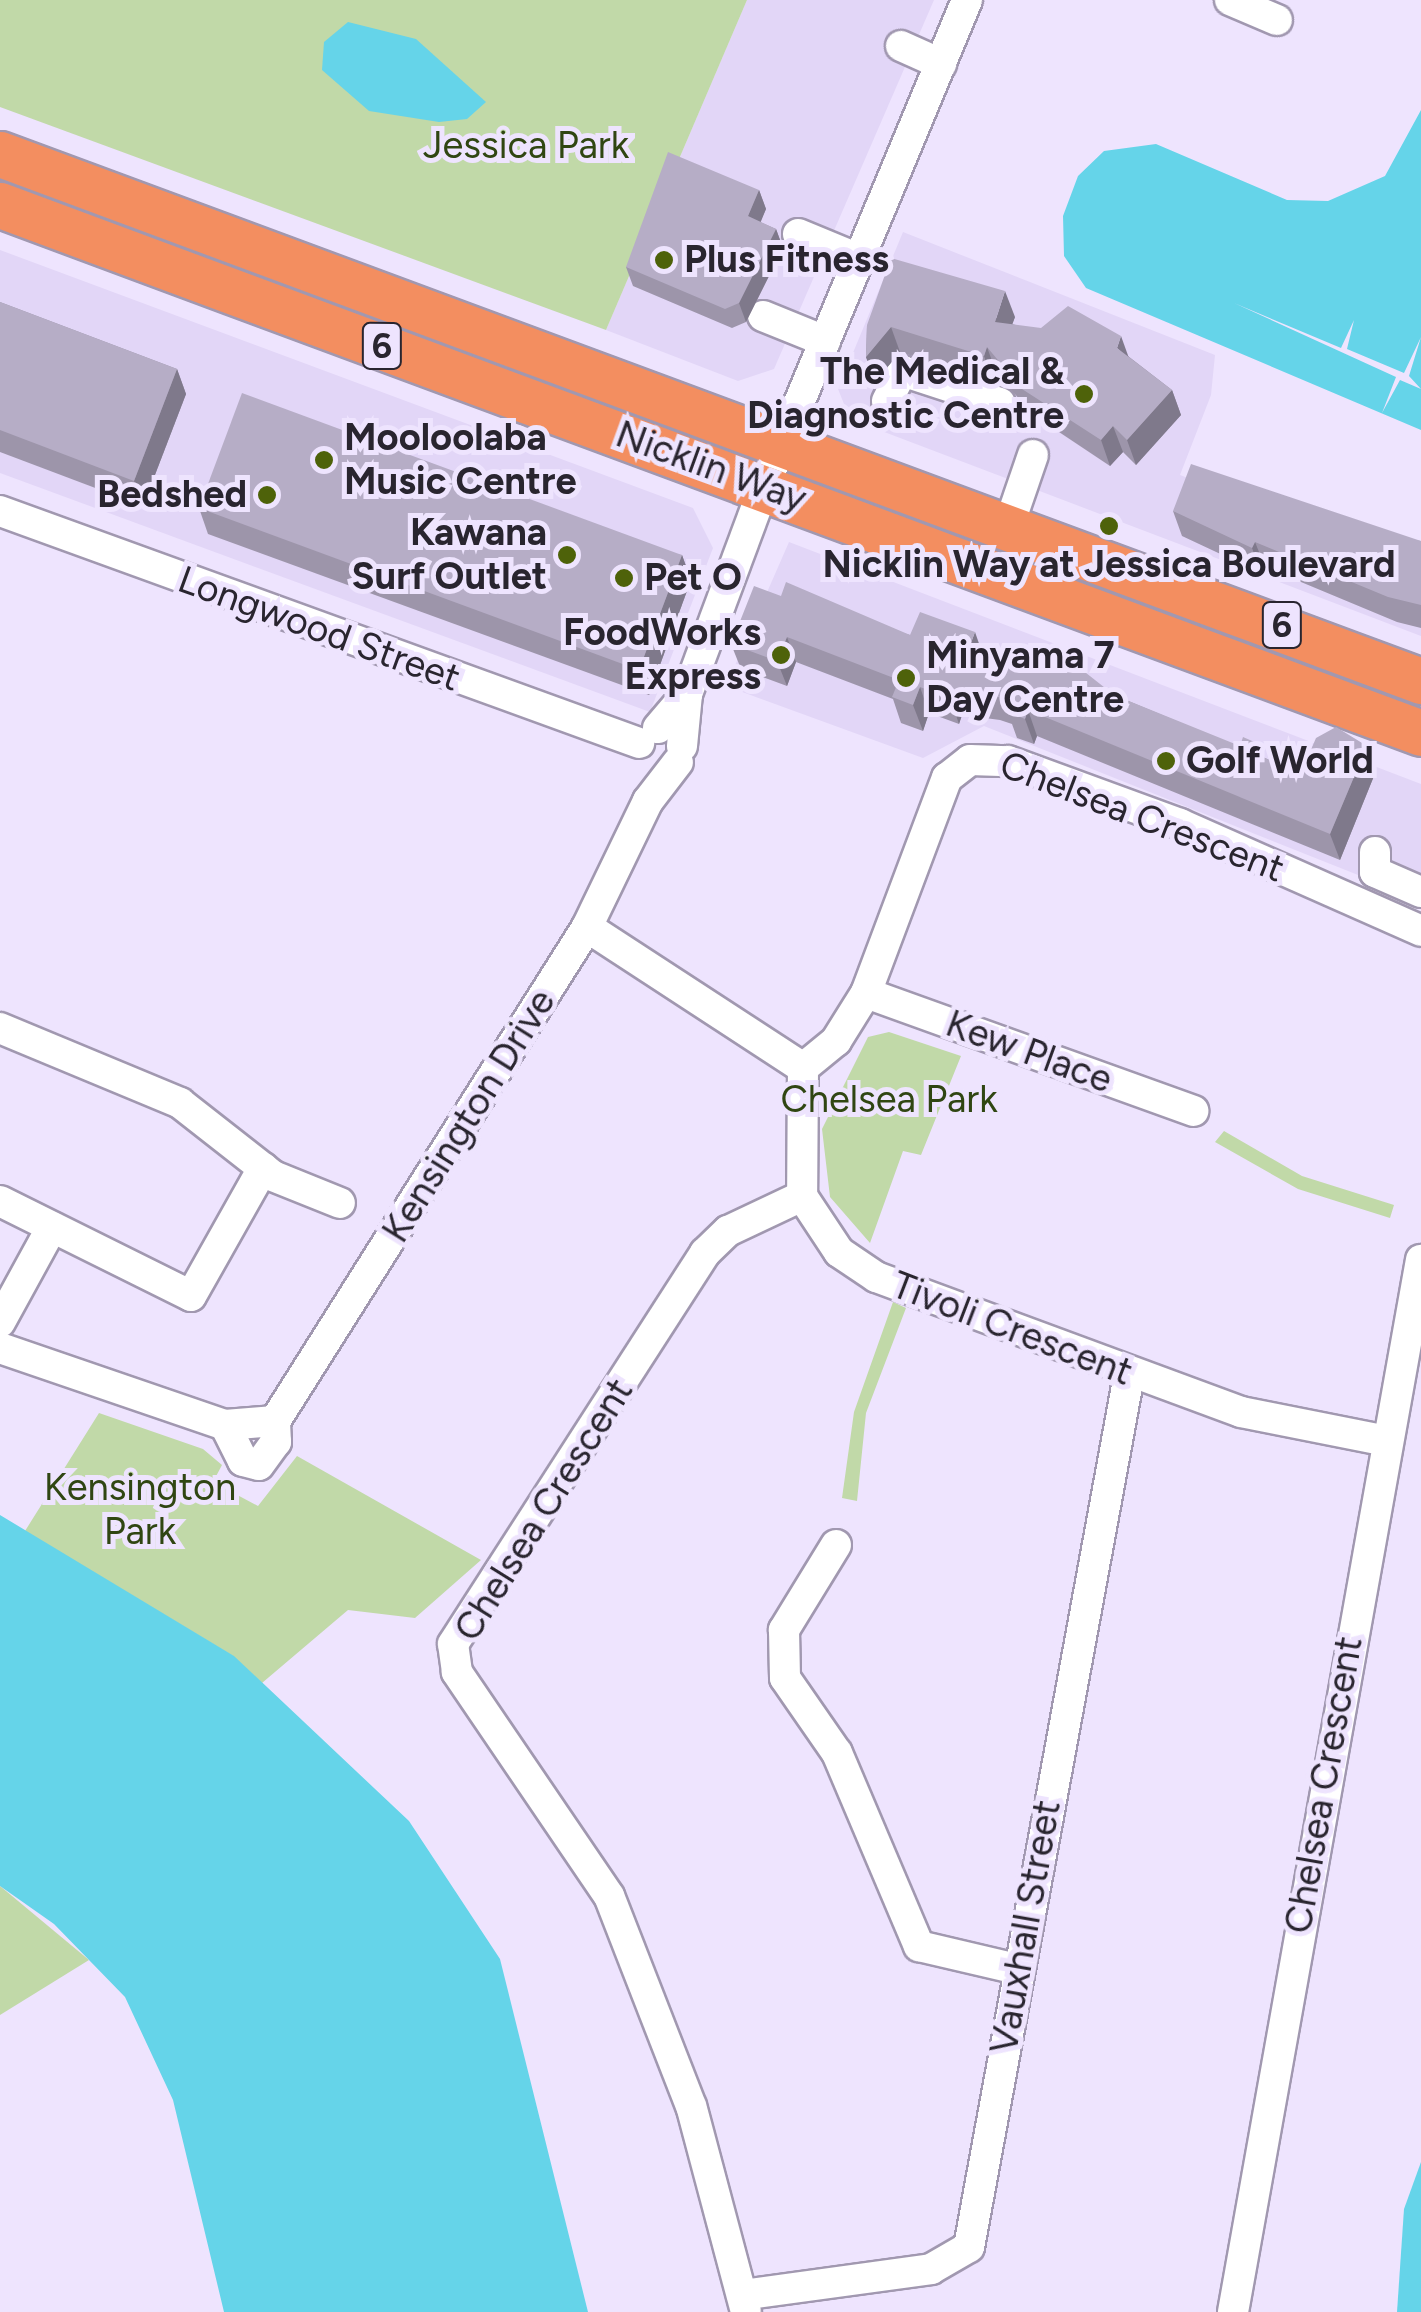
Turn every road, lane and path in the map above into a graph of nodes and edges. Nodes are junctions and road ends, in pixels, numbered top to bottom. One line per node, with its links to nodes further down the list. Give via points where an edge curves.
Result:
1 (1230, 0): 3 (street)
2 (961, 2): 5 (street, Kensington Drive)
3 (1277, 20)
4 (902, 46): 5 (street)
5 (940, 64): 9 (street, Kensington Drive)
6 (0, 154): 15 (highway, Nicklin Way / 6)
7 (0, 205): 17 (highway, Nicklin Way / 6)
8 (798, 234): 9 (street)
9 (861, 255): 10 (street); 12 (street, Kensington Drive)
10 (900, 264)
11 (763, 316): 12 (street)
12 (825, 340): 15 (street, Kensington Drive)
13 (887, 400): 14 (street, via 902,372)
14 (1000, 403)
15 (783, 441): 17 (street, Kensington Drive); 19 (highway, Nicklin Way / 6)
16 (1033, 456): 19 (street)
17 (764, 487): 21 (highway, Nicklin Way / 6); 22 (street, Kensington Drive)
18 (0, 511): 22 (street, Longwood Street)
19 (1009, 525): 20 (highway, Nicklin Way / 6)
20 (1421, 681)
21 (1421, 734)
22 (661, 750): 25 (street, Kensington Drive, via 648,801)
23 (1374, 852): 24 (street, via 1374,872)
24 (1421, 892)
25 (586, 927): 29 (street); 38 (street, Kensington Drive, via 275,1421 225,1425)
26 (1421, 931): 27 (street, Chelsea Crescent, via 1180,824 989,757 947,778)
27 (866, 993): 29 (street, Chelsea Crescent, via 836,1041); 30 (street, Kew Place)
28 (1, 1031): 31 (street, via 180,1103)
29 (803, 1068): 32 (street)
30 (1193, 1112)
31 (263, 1168): 34 (street); 35 (street, via 191,1296)
32 (802, 1196): 39 (street, Tivoli Crescent, via 839,1252 876,1277); 43 (street, Chelsea Crescent, via 728,1231 705,1253 453,1644 457,1672 609,1896 691,2106)
33 (0, 1201): 35 (street)
34 (340, 1203)
35 (52, 1227): 37 (street)
36 (1421, 1260): 40 (street, Chelsea Crescent)
37 (0, 1322)
38 (0, 1348)
39 (1128, 1375): 40 (street, Tivoli Crescent, via 1241,1412); 42 (street, Vauxhall Street)
40 (1383, 1440): 44 (street, Chelsea Crescent)
41 (836, 1545): 42 (street, via 784,1630 785,1678 837,1753 919,1946)
42 (1016, 1969): 43 (street, Vauxhall Street, via 969,2248 932,2269)
43 (744, 2304)
44 (1233, 2312)

